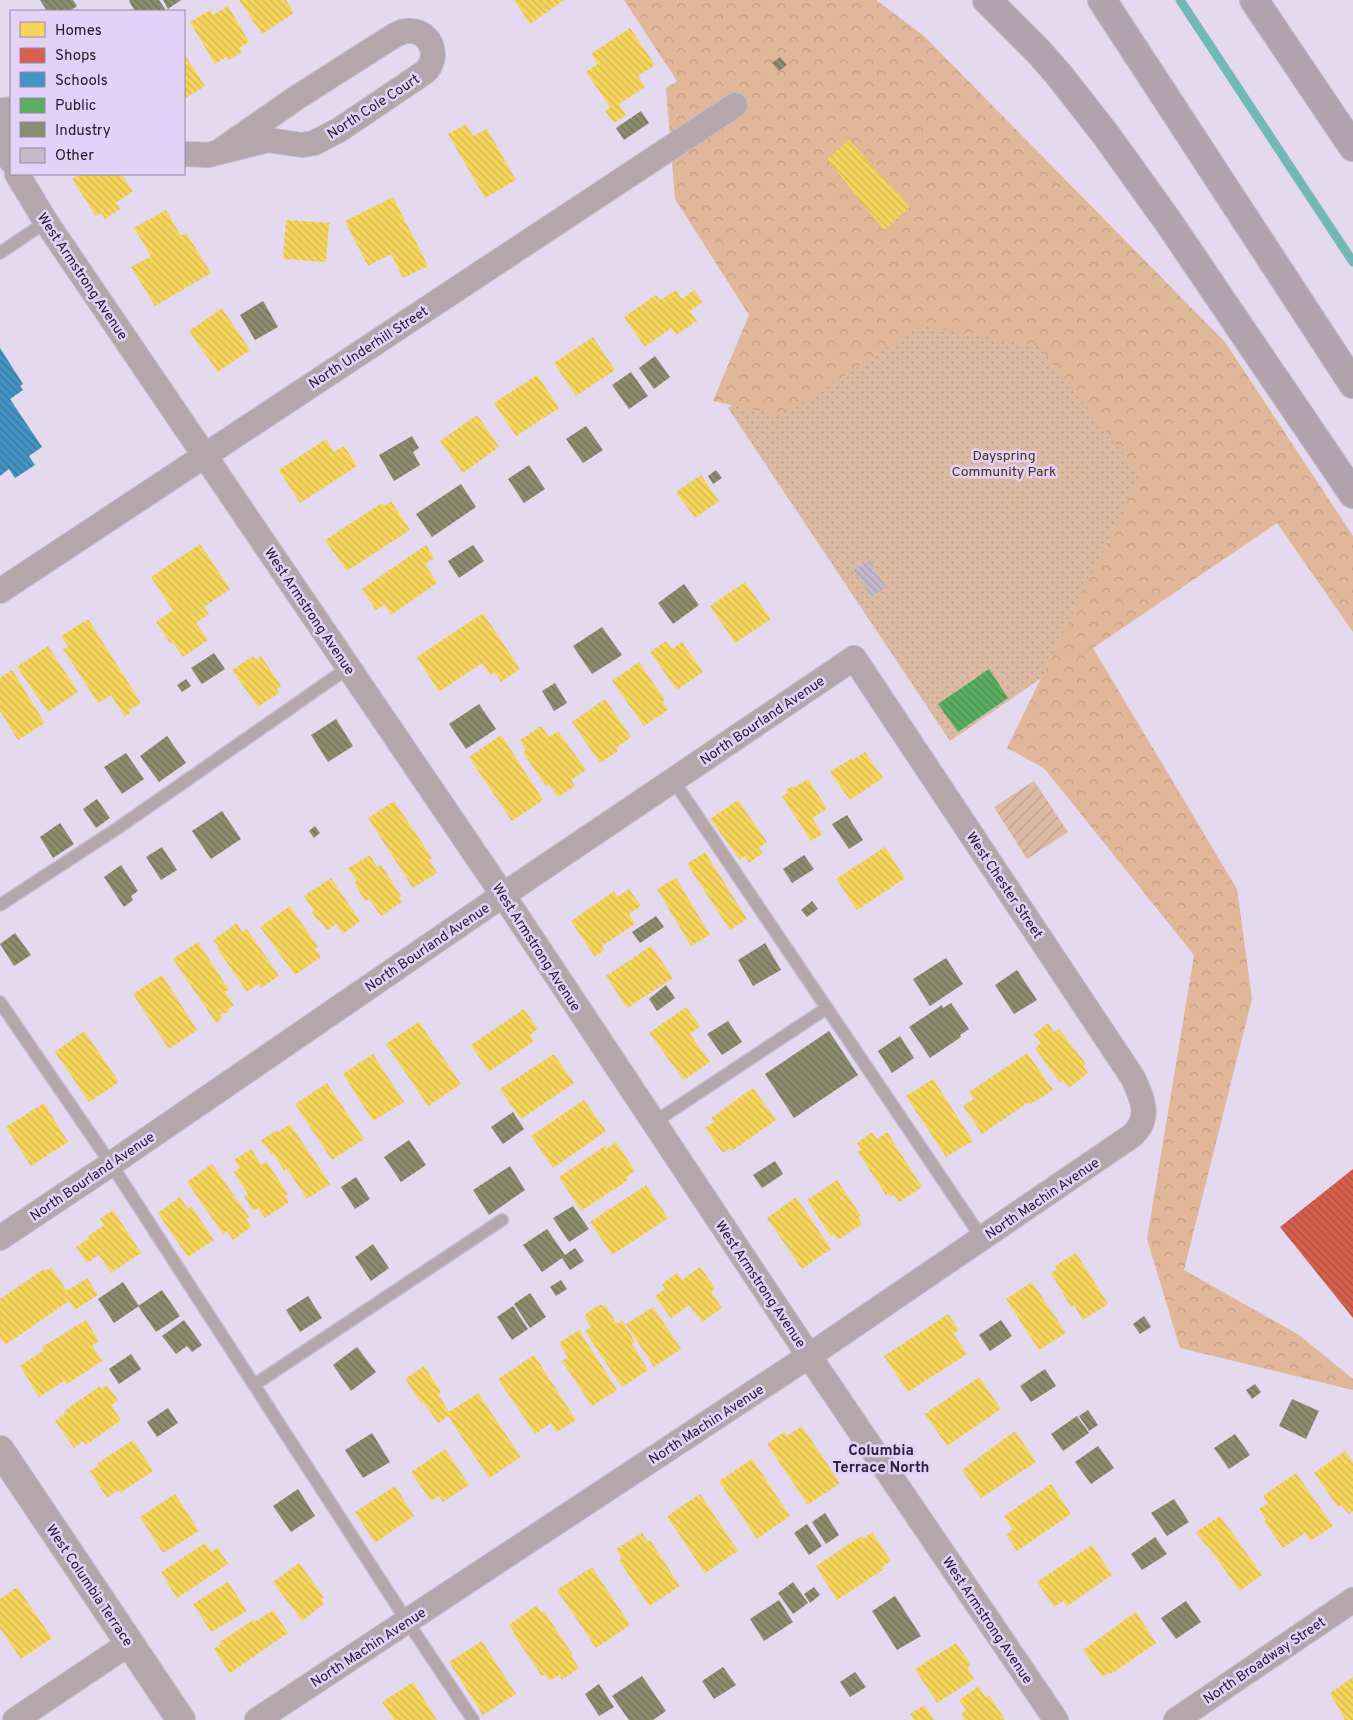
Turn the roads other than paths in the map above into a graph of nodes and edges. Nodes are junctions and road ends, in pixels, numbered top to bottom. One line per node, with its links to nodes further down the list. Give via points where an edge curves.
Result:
1 (988, 0): 17 (highway, via 1044,57 1106,135)
2 (1083, 0): 14 (highway)
3 (1102, 0): 14 (highway)
4 (1254, 0): 7 (highway)
5 (735, 105): 16 (street, North Underhill Street)
6 (0, 129): 10 (street)
7 (1353, 147)
8 (220, 152): 8 (street, North Cole Court, via 268,140 308,144 329,136 425,72 433,60 430,43 418,32 409,30 396,35 289,103); 9 (street, North Cole Court)
9 (185, 154)
10 (10, 158)
11 (18, 175): 12 (street, West Armstrong Avenue)
12 (46, 222): 13 (lane); 16 (street, West Armstrong Avenue)
13 (0, 253)
14 (1288, 285): 15 (highway)
15 (1353, 384)
16 (205, 455): 18 (street, North Underhill Street); 20 (street, West Armstrong Avenue)
17 (1353, 494)
18 (0, 590)
19 (854, 658): 21 (street, North Bourland Avenue); 26 (street, West Chester Street, via 1133,1078)
20 (348, 668): 22 (street, West Armstrong Avenue); 23 (lane, via 118,828)
21 (673, 780): 22 (street, North Bourland Avenue); 25 (lane)
22 (503, 895): 27 (street, West Armstrong Avenue); 28 (street, North Bourland Avenue)
23 (0, 905)
24 (0, 1002): 28 (lane)
25 (827, 1008): 27 (lane); 31 (lane)
26 (1144, 1117): 31 (street, North Machin Avenue, via 1130,1137)
27 (653, 1122): 32 (street, West Armstrong Avenue)
28 (111, 1164): 30 (street, North Bourland Avenue); 33 (lane)
29 (502, 1220): 33 (lane)
30 (0, 1238)
31 (982, 1238): 32 (street, North Machin Avenue)
32 (809, 1356): 36 (street, North Machin Avenue); 42 (street, West Armstrong Avenue)
33 (254, 1385): 36 (lane)
34 (0, 1450): 37 (street, West Columbia Terrace)
35 (1353, 1600): 43 (street, North Broadway Street)
36 (407, 1621): 40 (street, North Machin Avenue); 41 (lane)
37 (130, 1644): 38 (street); 39 (street, West Columbia Terrace)
38 (15, 1720)
39 (181, 1720)
40 (257, 1720)
41 (473, 1720)
42 (1056, 1720)
43 (1176, 1720)

